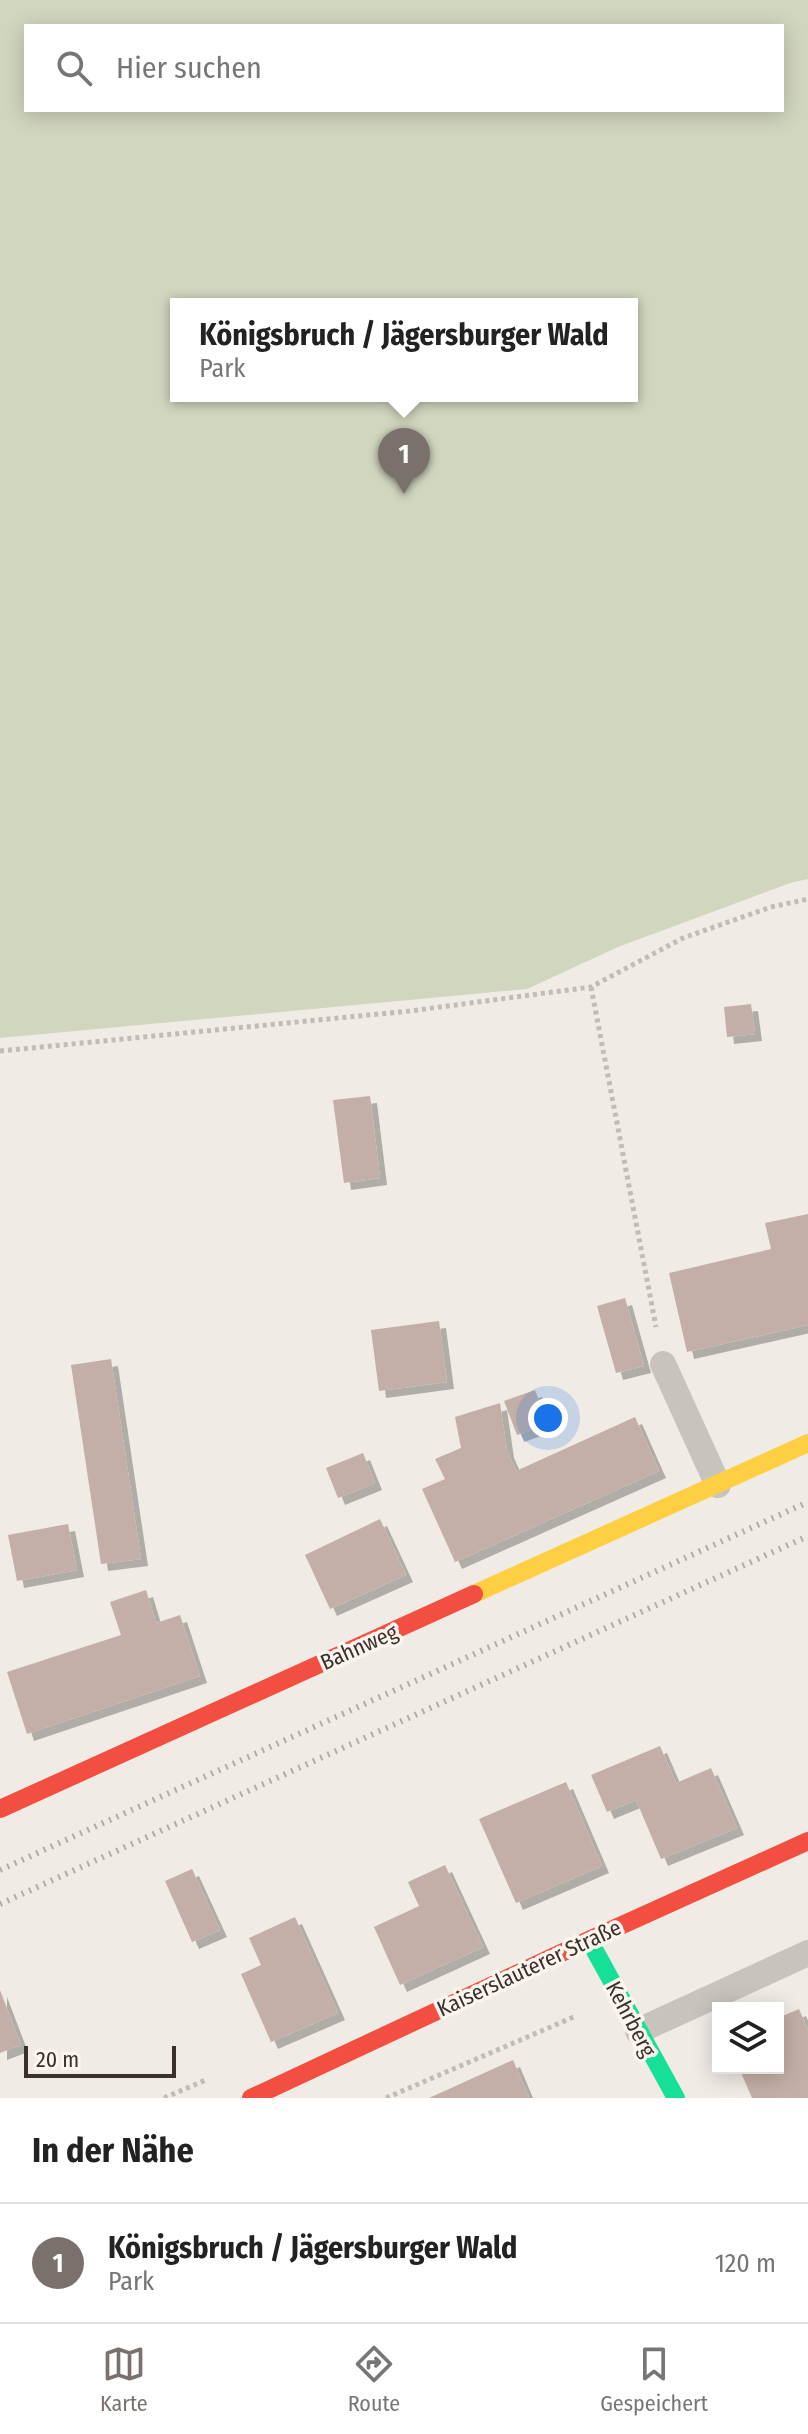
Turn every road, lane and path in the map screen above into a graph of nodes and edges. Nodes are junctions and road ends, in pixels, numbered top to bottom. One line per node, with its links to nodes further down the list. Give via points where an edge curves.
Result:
1 (808, 899): 2 (path, via 683,938)
2 (591, 987): 3 (path, via 410,1011); 4 (path)
3 (0, 1051)
4 (663, 1364): 6 (lane)
5 (808, 1443): 6 (street, Bahnweg)
6 (718, 1485): 7 (street, Bahnweg)
7 (0, 1809)
8 (808, 1841): 9 (street, Kaiserslauterer Straße)
9 (589, 1940): 11 (street, Kehrberg); 12 (street, Kaiserslauterer Straße)
10 (808, 1953): 11 (lane)
11 (638, 2031): 13 (street, Kehrberg)
12 (251, 2098)
13 (676, 2098)

